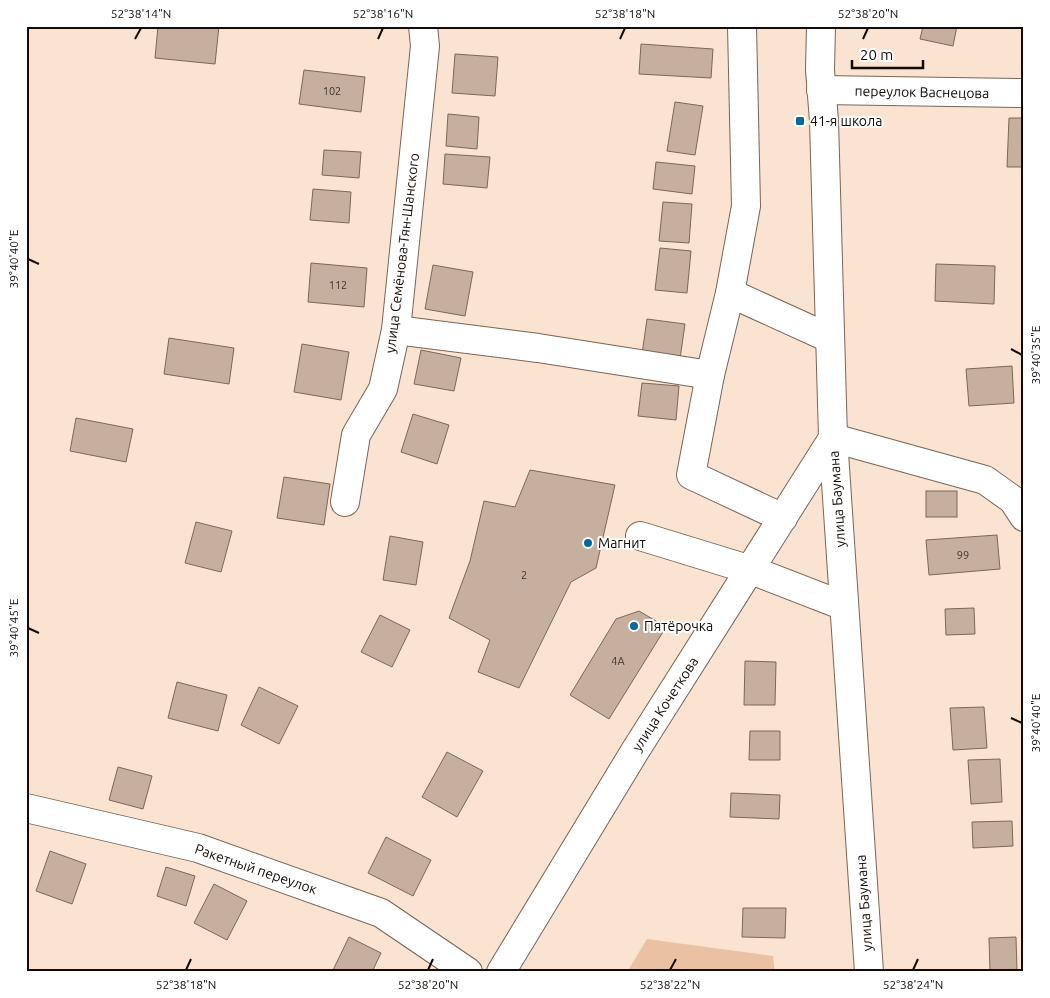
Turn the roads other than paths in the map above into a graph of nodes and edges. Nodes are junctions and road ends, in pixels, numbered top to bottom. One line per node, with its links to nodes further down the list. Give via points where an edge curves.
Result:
1 (423, 26): 7 (street, улица Семёнова-Тян-Шанского, via 424,46)
2 (742, 26): 6 (street, via 746,206)
3 (822, 26): 4 (street, улица Баумана)
4 (821, 90): 5 (street, переулок Васнецова); 8 (street, улица Баумана)
5 (1024, 93)
6 (730, 294): 8 (street); 9 (street)
7 (396, 330): 9 (street); 11 (street, улица Семёнова-Тян-Шанского, via 383,389 356,435)
8 (829, 338): 10 (street, улица Баумана)
9 (710, 375): 13 (street, via 691,474)
10 (833, 438): 12 (street, via 985,480 1013,500); 13 (street, улица Кочеткова); 16 (street, улица Баумана)
11 (345, 502)
12 (1024, 517)
13 (783, 518): 15 (street, улица Кочеткова)
14 (640, 536): 15 (street)
15 (751, 570): 16 (street); 19 (street, улица Кочеткова, via 635,751)
16 (844, 606): 20 (street, улица Баумана)
17 (26, 808): 18 (street, Ракетный переулок, via 198,848 381,913)
18 (468, 972)
19 (501, 972)
20 (869, 972)

